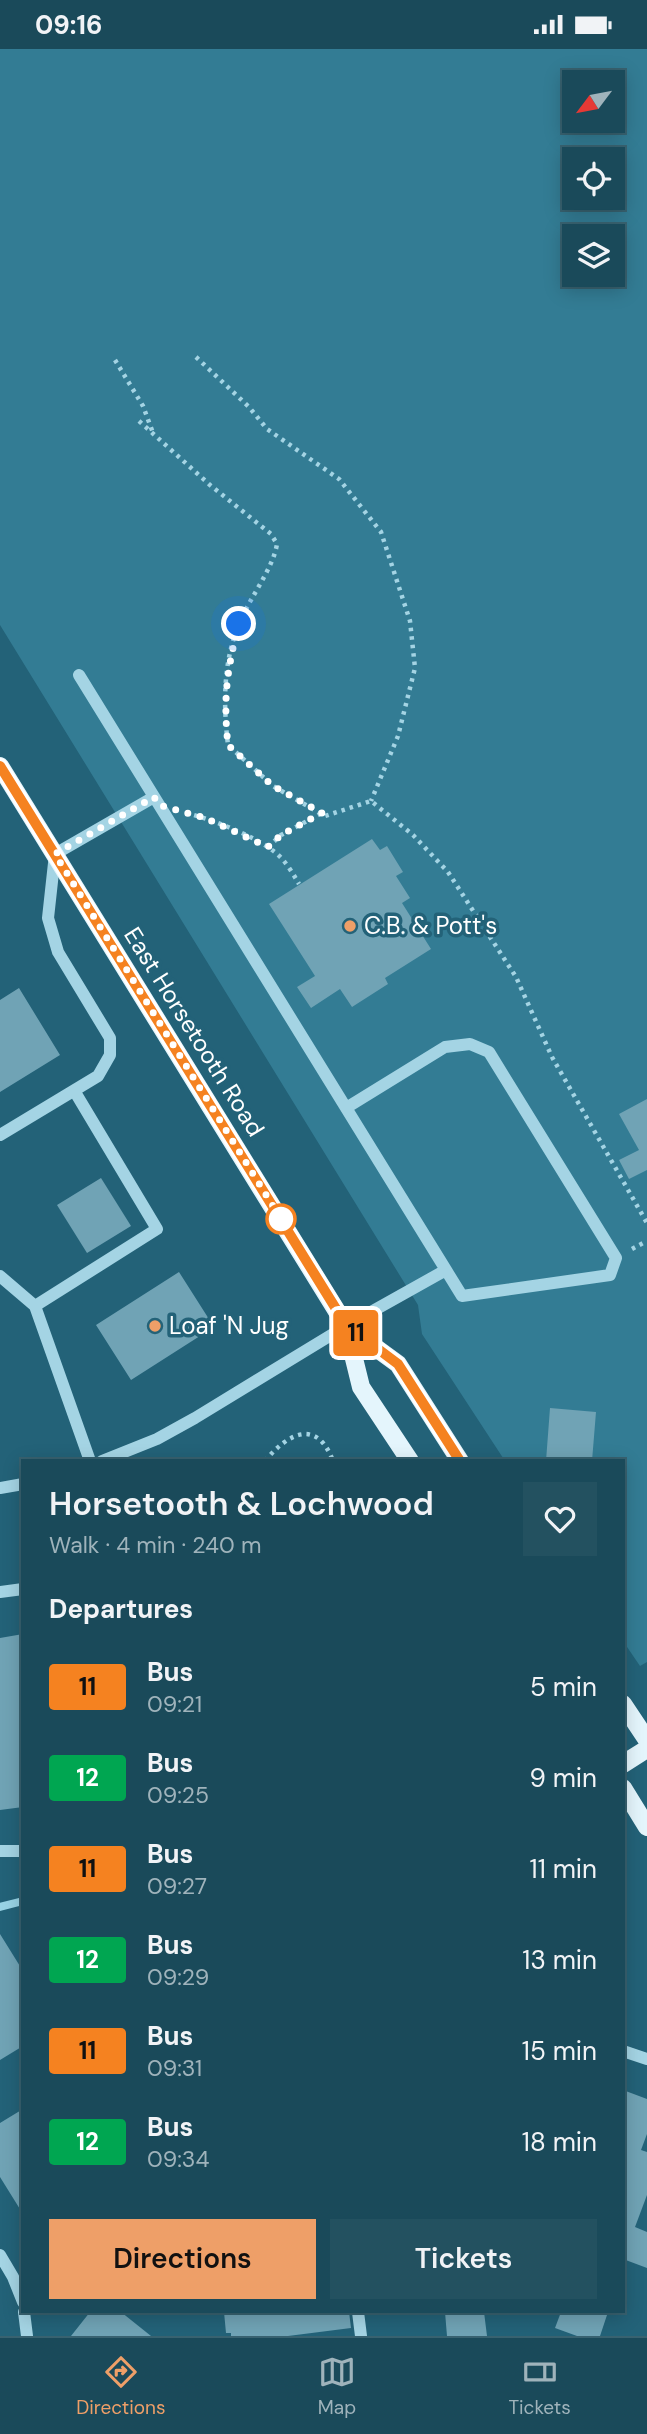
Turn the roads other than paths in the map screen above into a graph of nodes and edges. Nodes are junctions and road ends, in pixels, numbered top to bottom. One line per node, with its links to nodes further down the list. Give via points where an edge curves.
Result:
1 (79, 675): 3 (street)
2 (0, 766): 4 (main road, East Horsetooth Road)
3 (156, 801): 4 (street); 6 (street)
4 (55, 854): 5 (street, via 48,918 51,930 58,953 110,1038 110,1055 98,1076); 11 (main road, East Horsetooth Road)
5 (75, 1092): 7 (street); 10 (street, via 157,1229)
6 (346, 1108): 8 (street); 8 (street, via 445,1047 470,1044 489,1052 616,1258 610,1275 462,1296)
7 (0, 1135)
8 (446, 1270): 11 (street)
9 (0, 1276): 10 (street)
10 (35, 1306): 12 (street)
11 (346, 1325): 13 (street, via 195,1418); 14 (main road, East Horsetooth Road, via 361,1387); 15 (main road, East Horsetooth Road, via 398,1364)
12 (89, 1459)
13 (108, 1459)
14 (409, 1459)
15 (459, 1459)
16 (21, 1484): 17 (street)
17 (0, 1488)
18 (21, 1589): 19 (street)
19 (0, 1592)
20 (625, 1707): 21 (main road)
21 (647, 1740)
22 (647, 1749): 23 (main road)
23 (625, 1763)
24 (625, 1790): 25 (main road)
25 (642, 1807): 26 (main road)
26 (647, 1827)
27 (0, 1851): 28 (street)
28 (21, 1851)
29 (625, 2052): 30 (street)
30 (647, 2059)
31 (0, 2255): 32 (street)
32 (21, 2297)
33 (24, 2313): 35 (street)
34 (358, 2313): 36 (street)
35 (27, 2336)
36 (361, 2336)

